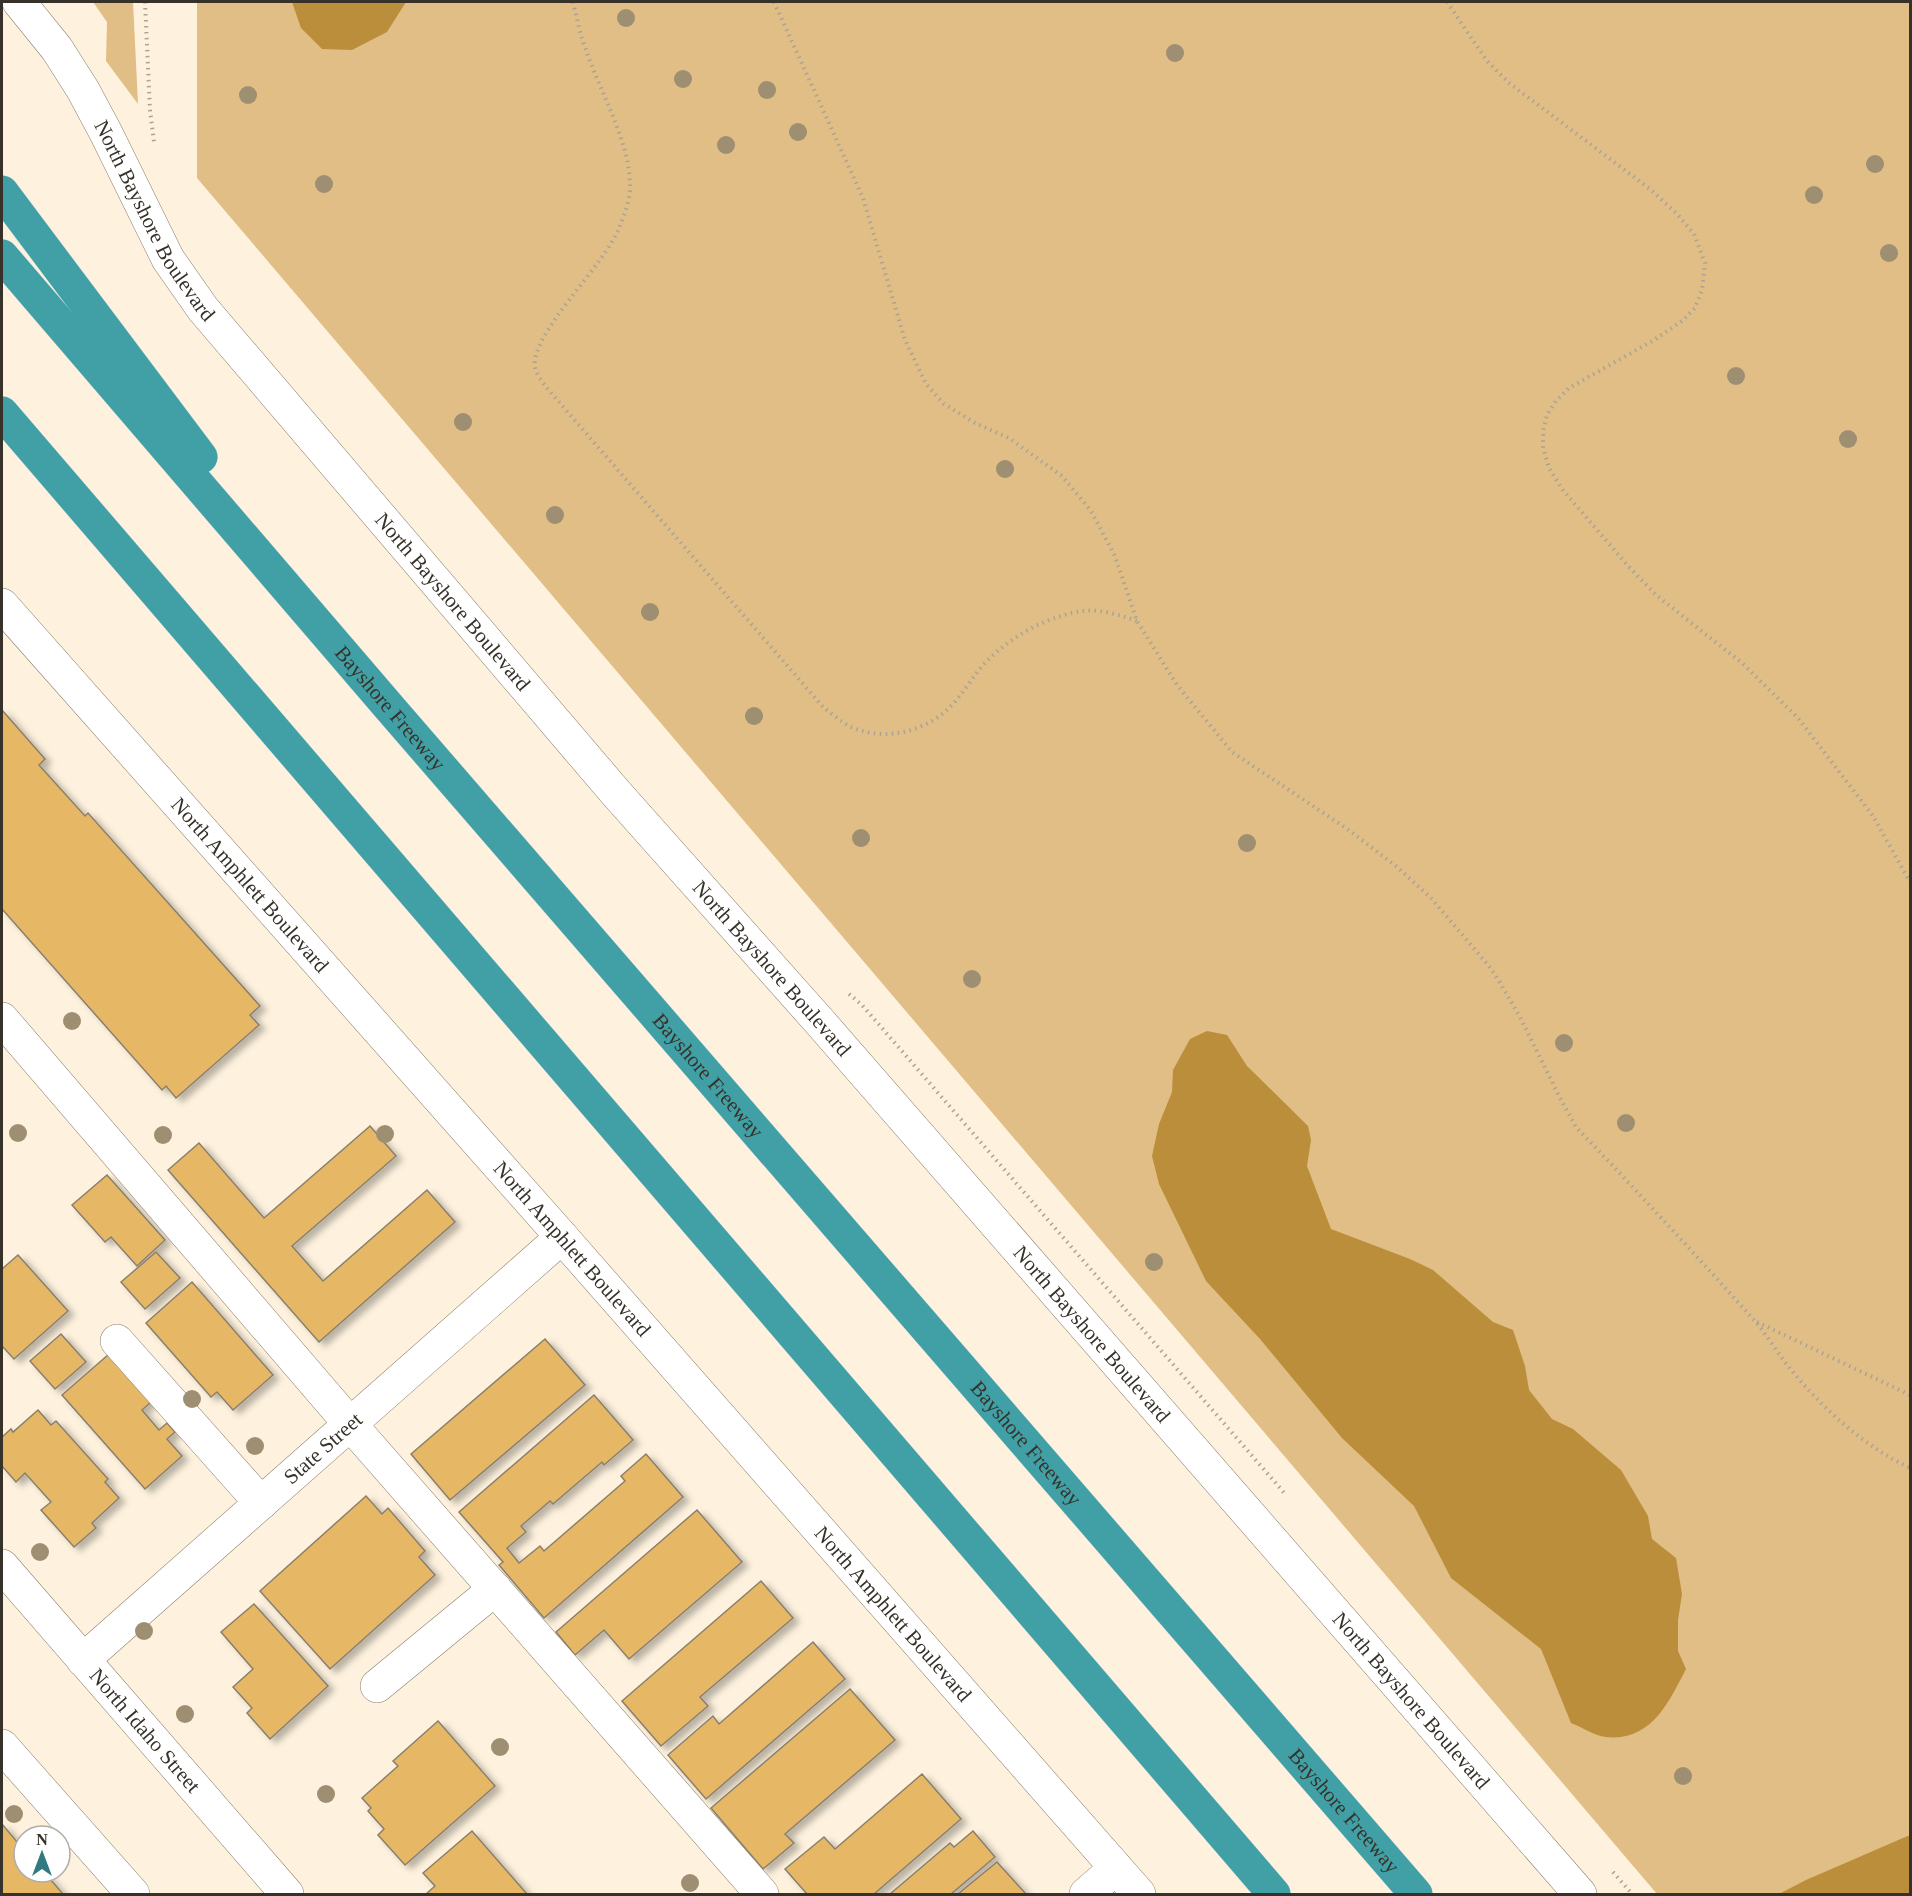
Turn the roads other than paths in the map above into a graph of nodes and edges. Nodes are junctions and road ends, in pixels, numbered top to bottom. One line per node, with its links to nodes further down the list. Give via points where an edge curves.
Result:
1 (19, 2): 25 (street, North Bayshore Boulevard, via 57,49 83,90 168,260 203,309 616,793)
2 (2, 192): 6 (highway)
3 (2, 256): 6 (highway, Bayshore Freeway)
4 (2, 414): 23 (highway)
5 (2, 605): 8 (street, North Amphlett Boulevard)
6 (389, 708): 24 (highway, Bayshore Freeway)
7 (2, 1019): 10 (street)
8 (562, 1237): 10 (street, State Street); 17 (street, North Amphlett Boulevard)
9 (117, 1341): 11 (street)
10 (350, 1424): 11 (street, State Street); 13 (street)
11 (261, 1503): 14 (street, State Street)
12 (2, 1566): 14 (street, North Idaho Street)
13 (495, 1589): 15 (street); 20 (street)
14 (83, 1660): 19 (street, North Idaho Street)
15 (377, 1686)
16 (2, 1746): 18 (street)
17 (1116, 1868): 21 (street); 22 (street, North Amphlett Boulevard)
18 (133, 1894)
19 (286, 1894)
20 (762, 1894)
21 (1086, 1894)
22 (1139, 1894)
23 (1274, 1894)
24 (1416, 1894)
25 (1580, 1894)

